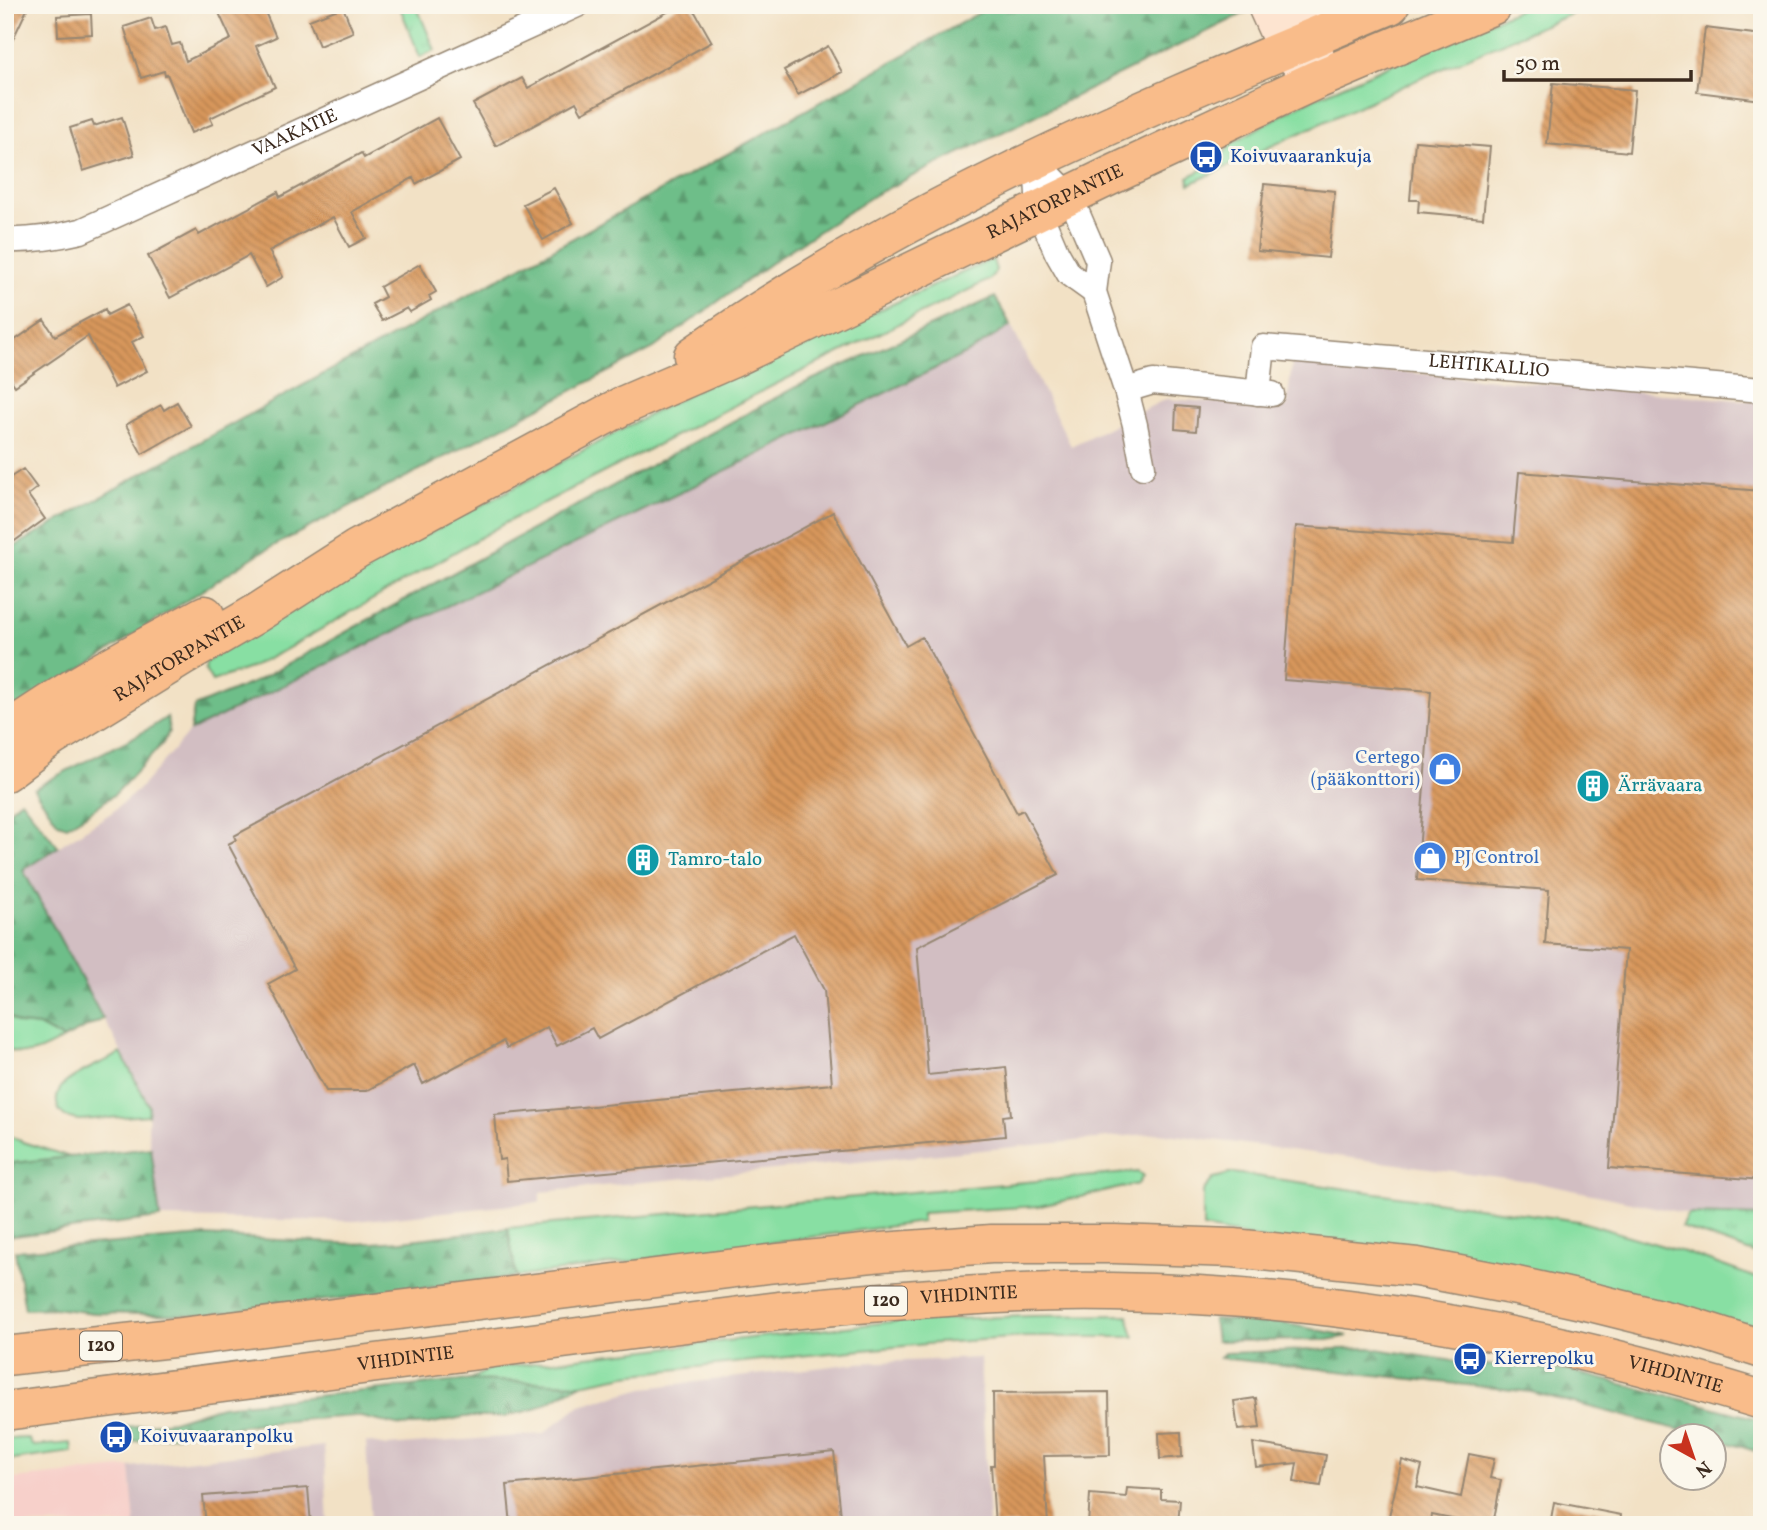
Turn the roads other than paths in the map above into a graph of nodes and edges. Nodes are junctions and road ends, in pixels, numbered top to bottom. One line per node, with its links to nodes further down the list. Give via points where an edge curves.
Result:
1 (577, 5): 9 (street, VAAKATIE, via 81,230 51,238)
2 (1265, 5): 5 (street)
3 (1390, 5): 5 (main road, RAJATORPANTIE)
4 (1493, 5): 6 (main road, RAJATORPANTIE)
5 (1301, 30): 6 (street); 7 (main road, RAJATORPANTIE)
6 (1317, 80): 8 (main road, RAJATORPANTIE)
7 (1036, 160): 8 (street); 13 (main road, RAJATORPANTIE, via 856,252 721,336)
8 (1055, 204): 10 (street, via 1098,261); 10 (street, via 1057,253 1069,274); 13 (main road, RAJATORPANTIE)
9 (5, 240)
10 (1094, 292): 11 (street)
11 (1126, 390): 12 (street, LEHTIKALLIO, via 1153,382 1265,393 1263,347); 14 (street)
12 (1762, 390)
13 (622, 406): 15 (main road, RAJATORPANTIE)
14 (1143, 467)
15 (357, 548): 16 (main road, RAJATORPANTIE, via 250,591 107,667); 17 (main road, RAJATORPANTIE, via 52,737)
16 (5, 733)
17 (5, 772)
18 (1762, 1349): 19 (main road, 120, via 1595,1303 1417,1267 1234,1248 991,1244 768,1264)
19 (5, 1356)
20 (1762, 1400): 21 (main road, VIHDINTIE / 120, via 1685,1376 1413,1317 1321,1305 1112,1292 999,1293 779,1311)
21 (5, 1411)

